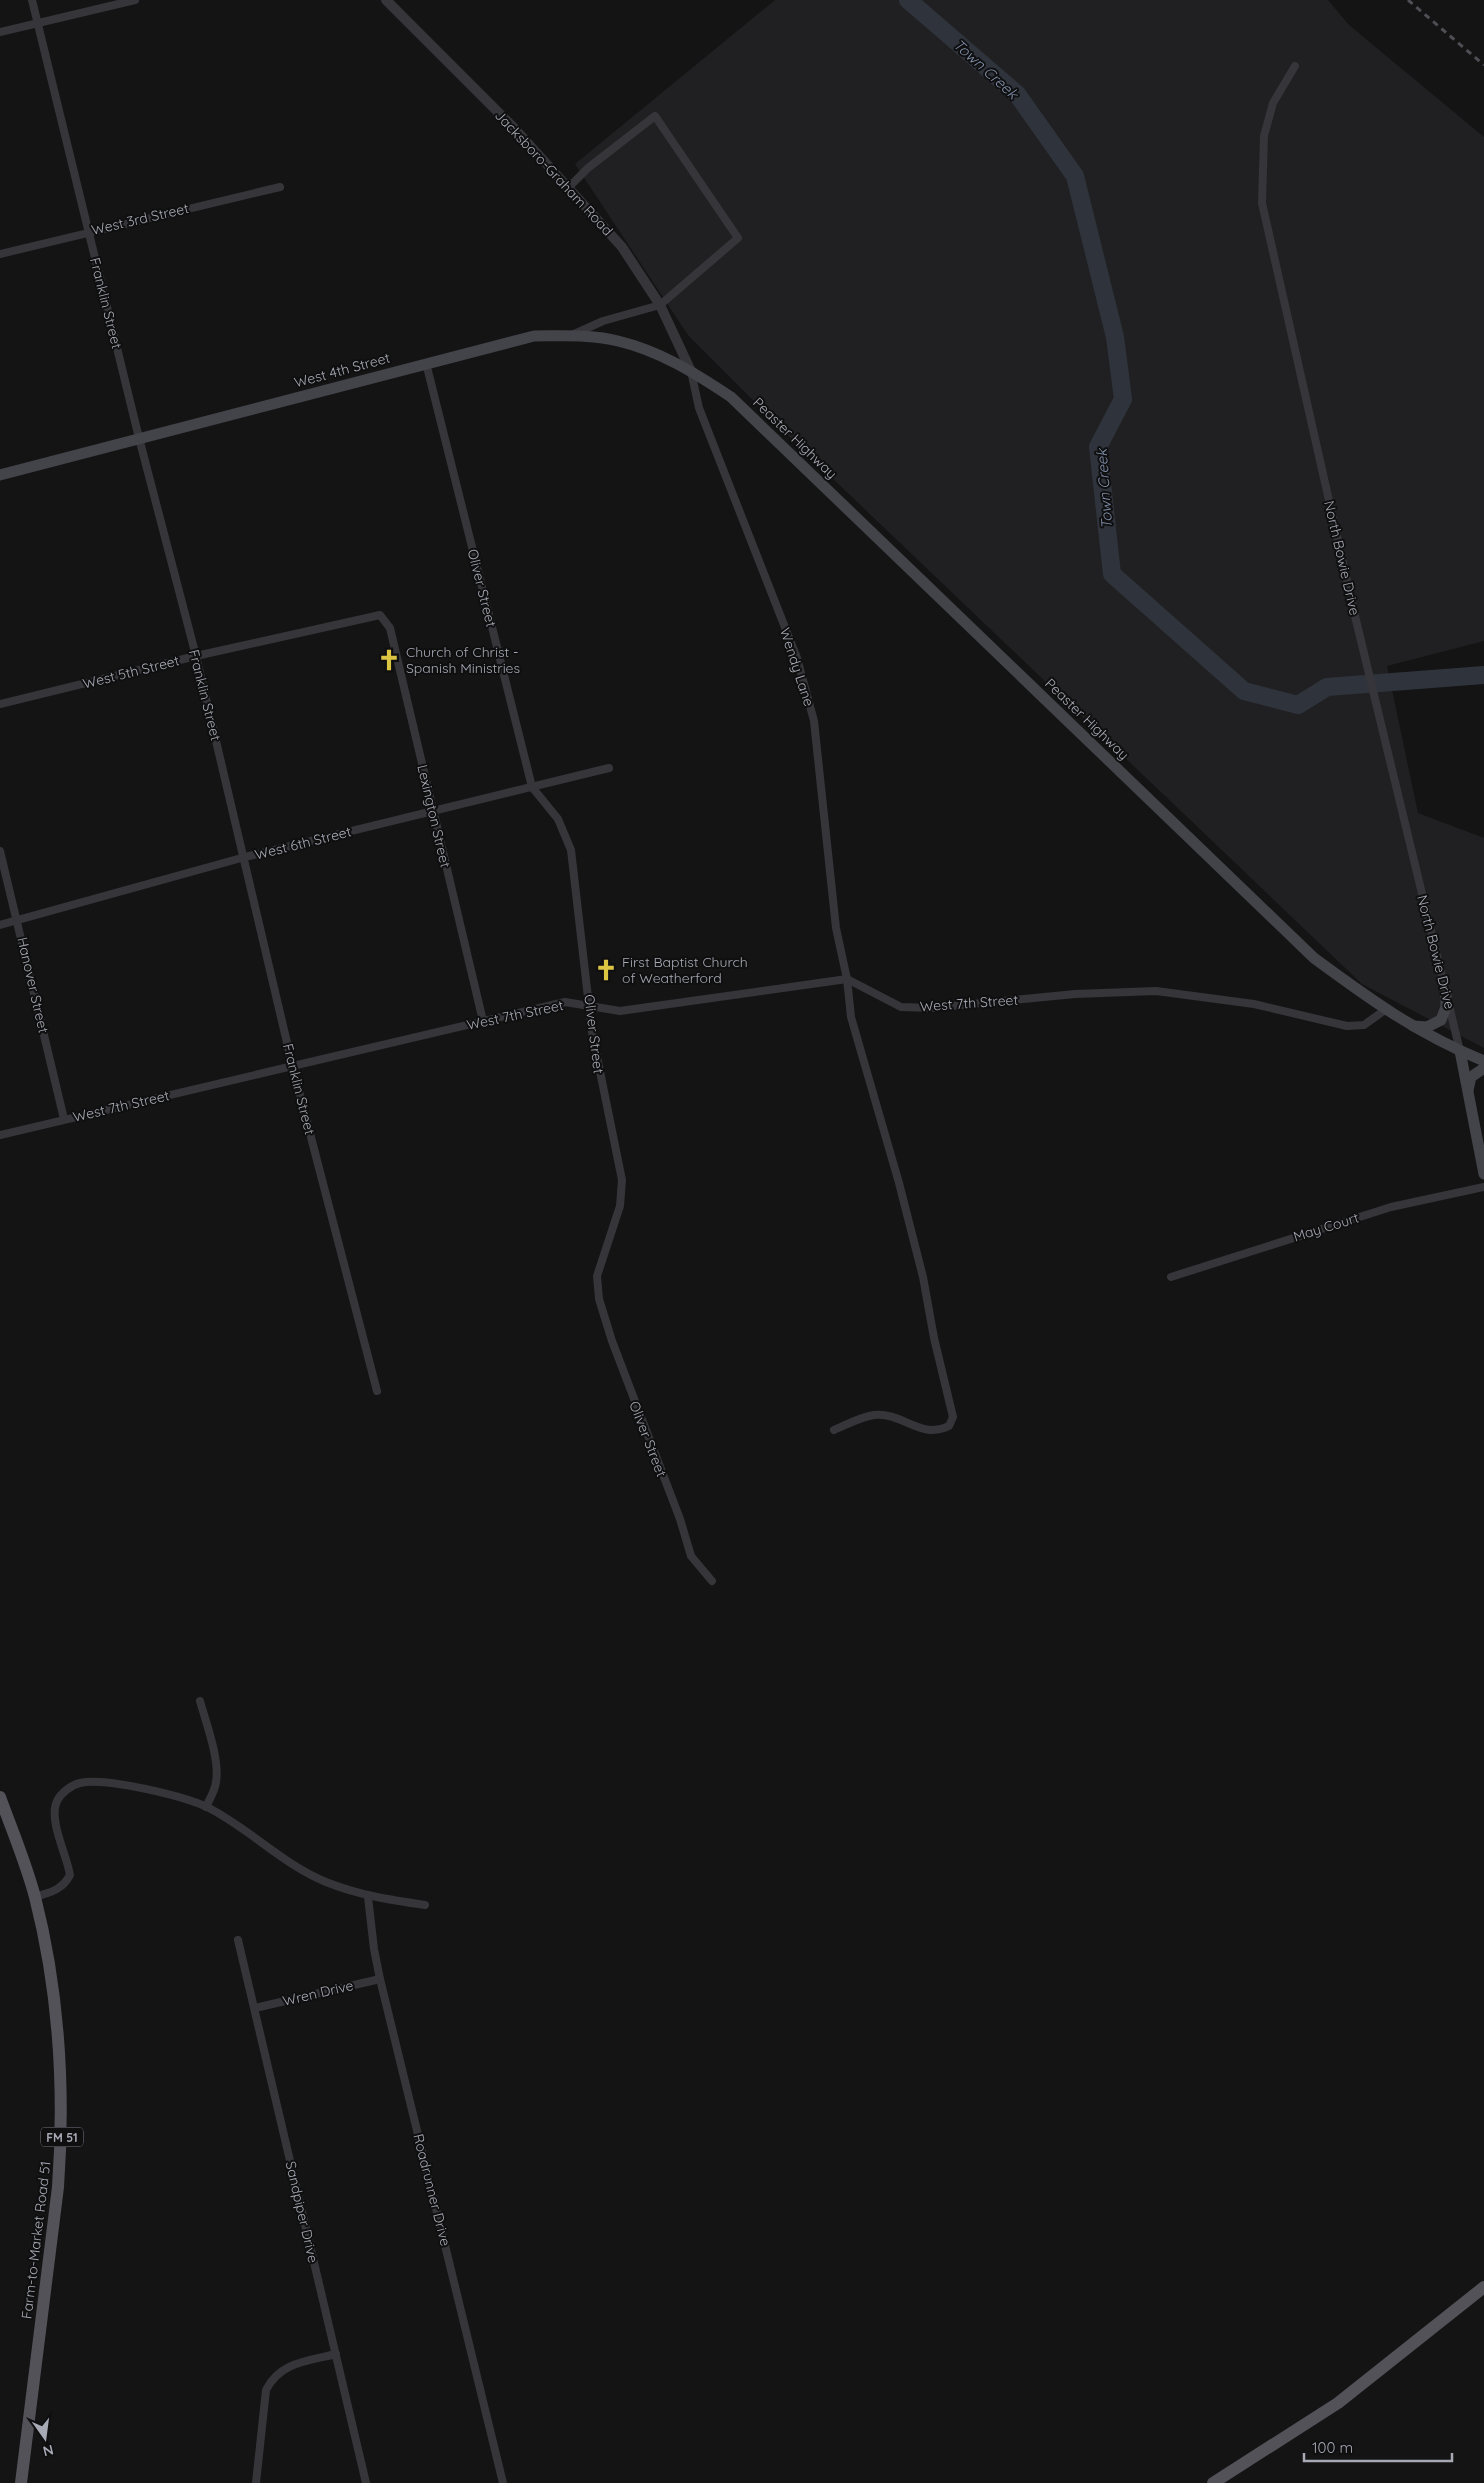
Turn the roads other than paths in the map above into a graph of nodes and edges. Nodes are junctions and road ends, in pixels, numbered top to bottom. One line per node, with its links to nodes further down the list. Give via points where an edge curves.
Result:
1 (32, 0): 4 (street, Franklin Street)
2 (135, 0): 4 (street)
3 (386, 0): 8 (street, Jacksboro-Graham Road, via 514,128)
4 (37, 23): 5 (street); 9 (street, Franklin Street)
5 (0, 32)
6 (1295, 66): 28 (street, North Bowie Drive, via 1273,103 1264,136 1262,203)
7 (280, 187): 9 (street, West 3rd Street)
8 (568, 188): 11 (street, Jacksboro-Graham Road, via 622,247); 11 (street, via 654,116 738,238)
9 (88, 231): 10 (street, West 3rd Street); 15 (street, Franklin Street)
10 (0, 254)
11 (660, 305): 12 (street, via 603,321); 14 (street, Jacksboro-Graham Road)
12 (569, 336): 13 (main road, West 4th Street, via 534,336); 14 (main road, West 4th Street, via 616,340 654,352)
13 (426, 363): 15 (main road, West 4th Street); 21 (street, Oliver Street)
14 (690, 369): 27 (street, Wendy Lane, via 698,408 798,658 814,720 836,928); 30 (main road, Peaster Highway, via 730,397 1314,958)
15 (139, 438): 16 (main road, West 4th Street); 18 (street, Franklin Street)
16 (0, 475)
17 (380, 615): 18 (street, West 5th Street); 22 (street, Lexington Street, via 390,628)
18 (196, 656): 19 (street, West 5th Street); 24 (street, Franklin Street)
19 (0, 704)
20 (609, 768): 21 (street, West 6th Street)
21 (532, 787): 22 (street, West 6th Street); 29 (street, Oliver Street, via 558,819 571,850)
22 (433, 811): 24 (street, West 6th Street); 31 (street, Lexington Street)
23 (0, 851): 25 (street, Hanover Street)
24 (244, 857): 25 (street, West 6th Street); 35 (street, Franklin Street)
25 (18, 921): 26 (street, West 6th Street); 38 (street, Hanover Street)
26 (0, 925)
27 (847, 979): 29 (street, West 7th Street, via 620,1011); 30 (street, West 7th Street, via 901,1007 930,1008 1075,994 1156,991 1254,1004 1347,1026 1364,1025); 44 (street, Wendy Lane, via 851,1017 924,1277 934,1338 953,1417 950,1426 941,1430 928,1431 890,1416 874,1415)
28 (1446, 993): 32 (main road, via 1446,1007 1441,1020 1427,1027); 33 (street, North Bowie Drive)
29 (591, 1006): 31 (street, West 7th Street, via 565,1002); 45 (street, Oliver Street, via 601,1085 622,1180 620,1206 597,1276 599,1299 691,1556)
30 (1385, 1010): 32 (main road, Peaster Highway)
31 (483, 1021): 35 (street, West 7th Street)
32 (1411, 1026): 33 (main road, Peaster Highway)
33 (1460, 1051): 34 (main road, Peaster Highway); 37 (main road)
34 (1484, 1061)
35 (293, 1068): 38 (street, West 7th Street); 43 (street, Franklin Street)
36 (1484, 1068): 37 (main road, via 1471,1077)
37 (1467, 1092): 40 (main road)
38 (64, 1118): 39 (street, West 7th Street)
39 (0, 1135)
40 (1484, 1174)
41 (1484, 1187): 42 (street, May Court, via 1391,1207)
42 (1171, 1277)
43 (377, 1390)
44 (834, 1430)
45 (712, 1580)
46 (200, 1701): 48 (street, via 217,1780)
47 (0, 1797): 49 (main road, Farm-to-Market Road 51 / FM 51)
48 (206, 1807): 49 (street, via 165,1794 123,1786 79,1783 65,1791 54,1813 70,1875 65,1885); 50 (street, via 233,1822 292,1865 325,1882)
49 (35, 1897): 57 (main road, Farm-to-Market Road 51 / FM 51, via 50,1973 61,2072 62,2141)
50 (368, 1897): 51 (street); 53 (street, Roadrunner Drive)
51 (425, 1906)
52 (238, 1940): 54 (street, Sandpiper Drive)
53 (380, 1979): 54 (street, Wren Drive); 60 (street, Roadrunner Drive)
54 (255, 2008): 56 (street, Sandpiper Drive)
55 (1484, 2287): 61 (main road, via 1338,2403)
56 (336, 2354): 58 (street, via 284,2368 272,2377 266,2390); 59 (street, Sandpiper Drive)
57 (21, 2483)
58 (256, 2483)
59 (366, 2483)
60 (503, 2483)
61 (1213, 2483)

